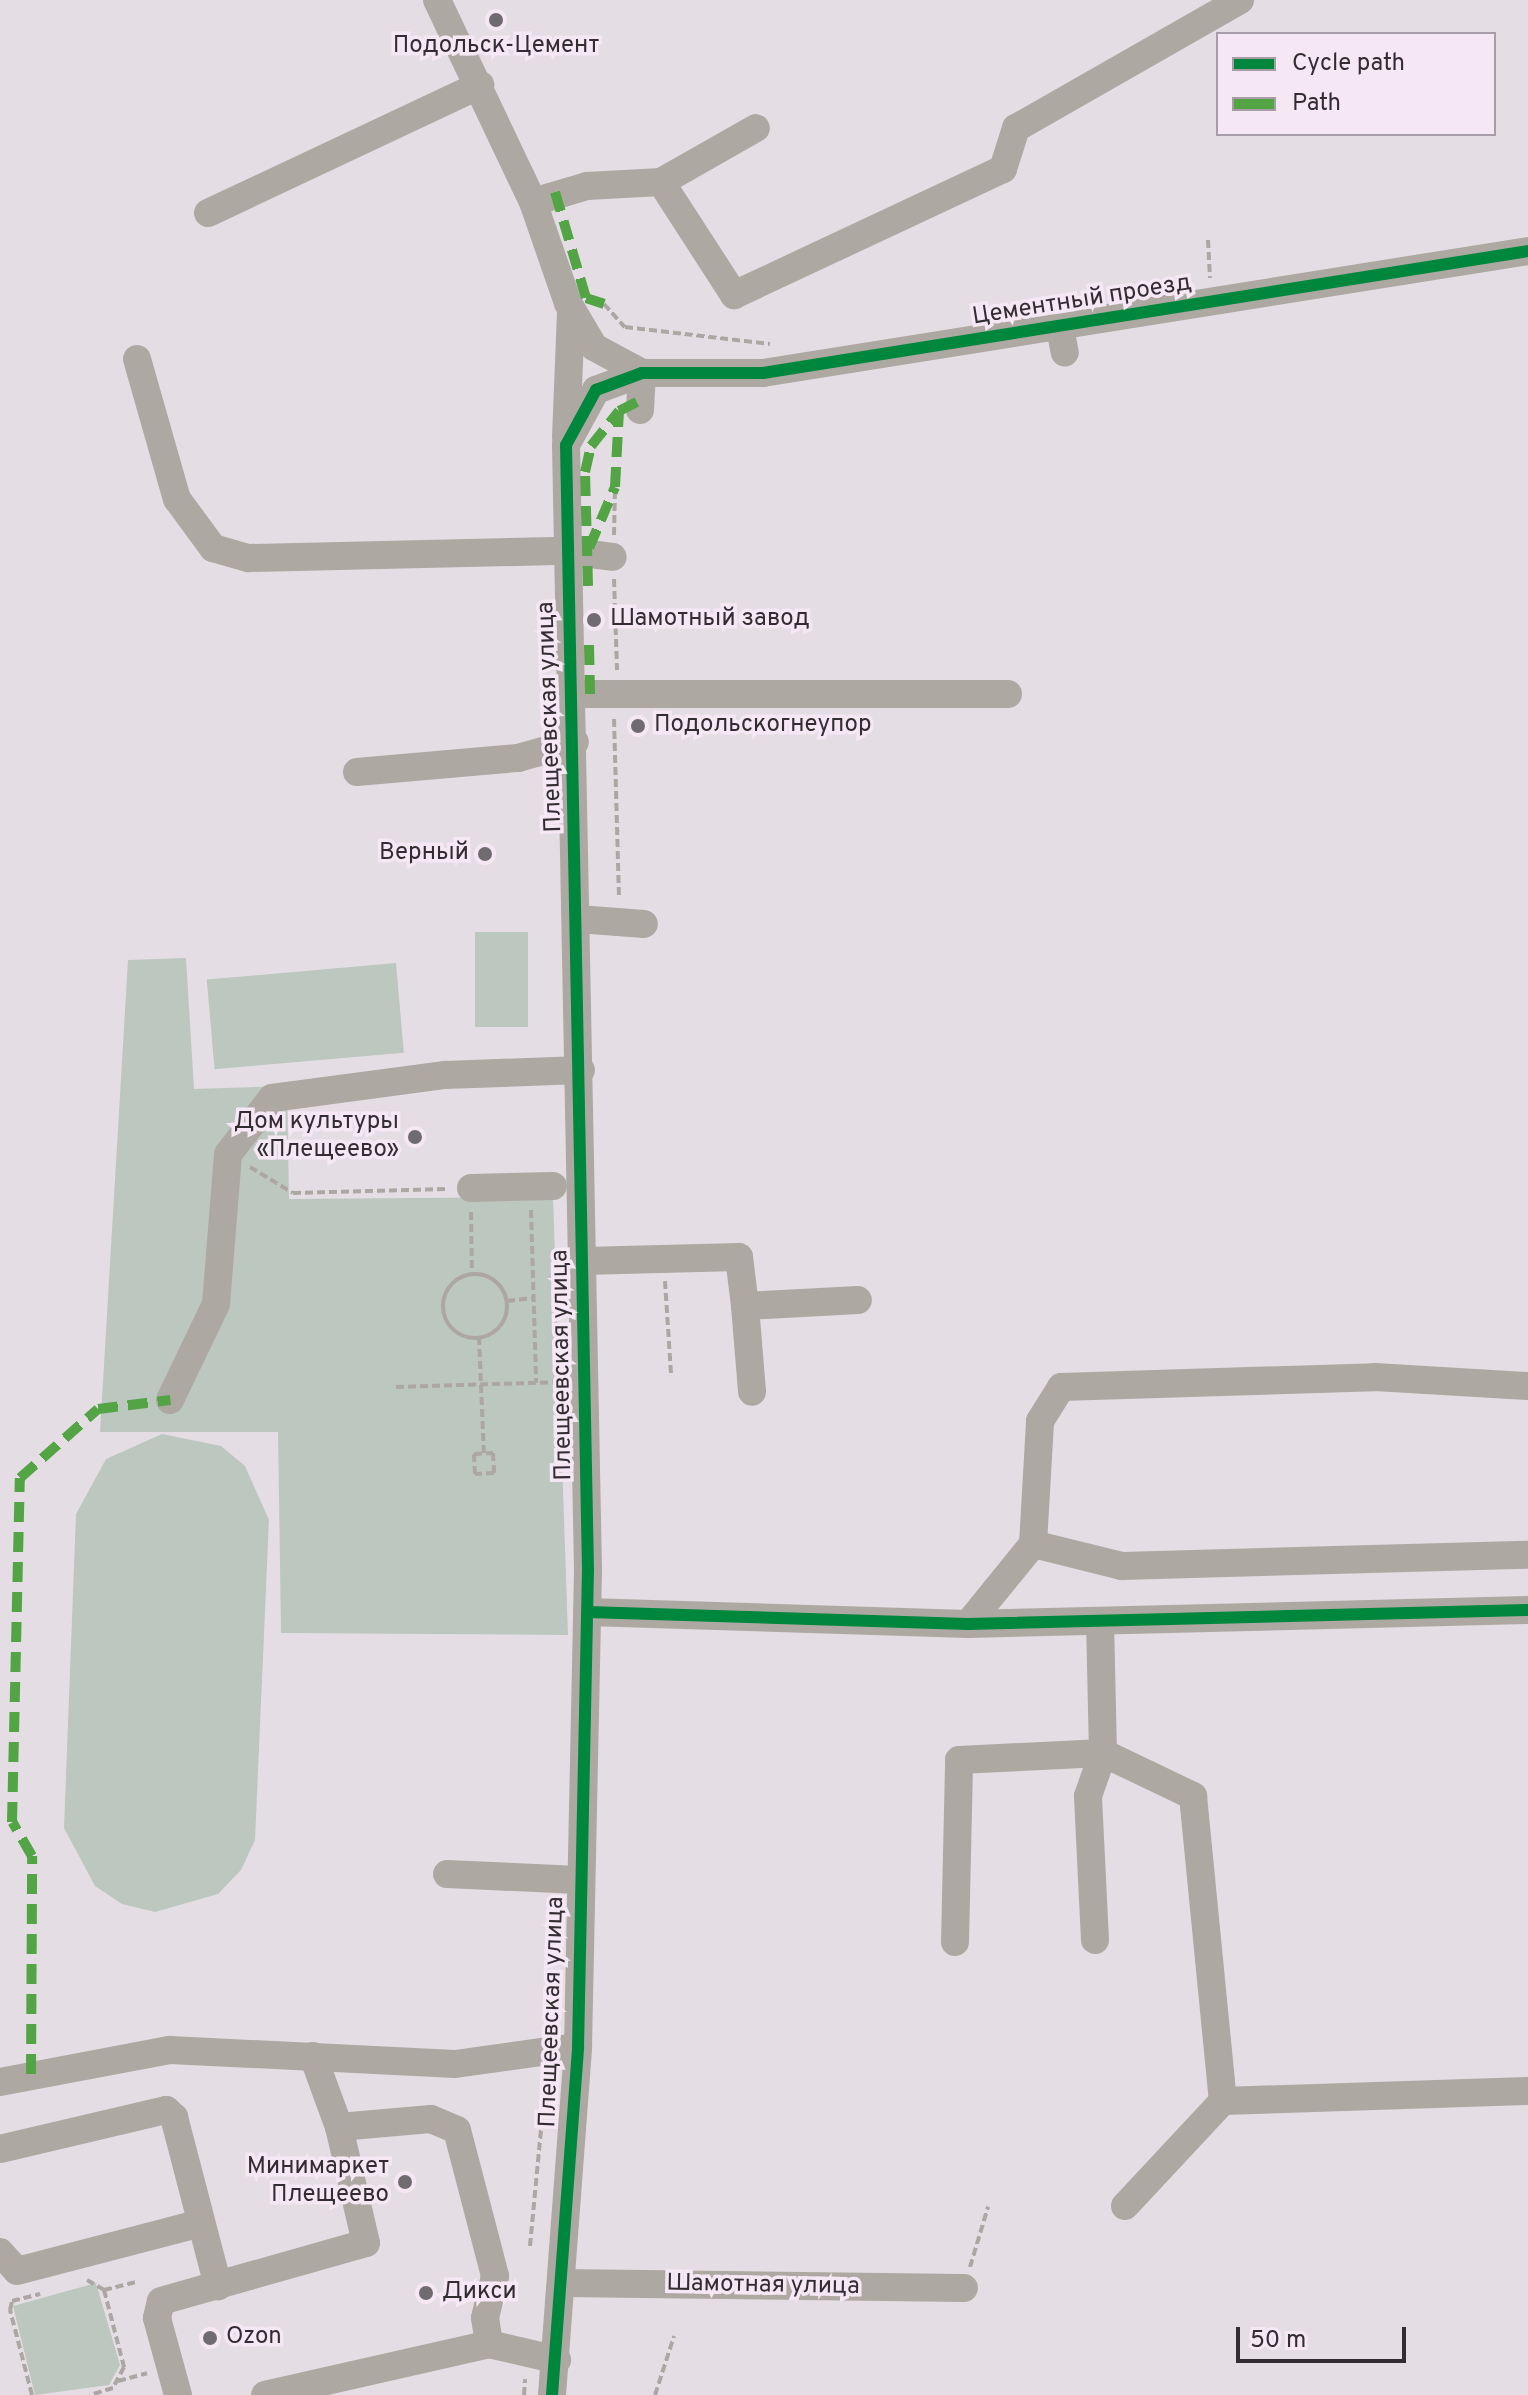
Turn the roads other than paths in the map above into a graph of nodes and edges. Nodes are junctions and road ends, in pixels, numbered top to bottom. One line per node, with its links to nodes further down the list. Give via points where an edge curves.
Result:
1 (437, 0): 3 (street)
2 (1240, 0): 5 (street, via 1016,128 1003,169 734,295)
3 (480, 85): 6 (street); 7 (street)
4 (756, 128): 5 (street)
5 (661, 182): 6 (street, via 587,186)
6 (533, 202): 9 (street)
7 (208, 213)
8 (1528, 251): 11 (street, Цементный проезд, via 1062,341 763,373)
9 (571, 310): 11 (street, via 594,347); 13 (street)
10 (137, 359): 14 (street, via 177,499 213,548 249,558)
11 (642, 373): 12 (street); 13 (street, Плещеевская улица, via 596,390)
12 (640, 410)
13 (566, 445): 14 (street, Плещеевская улица)
14 (566, 551): 15 (street); 16 (street, Плещеевская улица)
15 (613, 557)
16 (574, 694): 17 (street); 18 (street, Плещеевская улица)
17 (1008, 694)
18 (575, 742): 19 (street, via 518,758); 20 (street, Плещеевская улица)
19 (357, 772)
20 (578, 919): 21 (street); 22 (street, Плещеевская улица)
21 (632, 924)
22 (581, 1070): 25 (street, Плещеевская улица); 30 (street, via 445,1075 272,1098 228,1154 216,1304)
23 (542, 1186): 24 (street)
24 (471, 1188)
25 (583, 1261): 27 (street, via 739,1257); 34 (street, Плещеевская улица)
26 (858, 1300): 27 (street)
27 (745, 1306): 29 (street)
28 (1528, 1386): 31 (street, via 1375,1377 1061,1387 1040,1421)
29 (752, 1392)
30 (170, 1400)
31 (1033, 1544): 32 (street, via 1122,1566); 36 (street)
32 (1528, 1555)
33 (1528, 1610): 35 (street)
34 (588, 1612): 36 (street); 39 (street, Плещеевская улица)
35 (1100, 1621): 36 (street); 37 (street)
36 (968, 1624)
37 (1103, 1753): 40 (street, via 1088,1796); 41 (street, via 959,1760); 46 (street, via 1193,1796)
38 (447, 1874): 39 (street)
39 (579, 1880): 42 (street, Плещеевская улица)
40 (1095, 1940)
41 (955, 1942)
42 (578, 2047): 43 (street, via 548,2056 455,2064); 52 (street, Плещеевская улица)
43 (313, 2056): 44 (street, via 170,2050); 47 (street)
44 (0, 2082)
45 (1528, 2091): 46 (street)
46 (1223, 2101): 49 (street)
47 (339, 2127): 53 (street, via 366,2243); 55 (street, via 431,2119 457,2130 495,2276 485,2318)
48 (0, 2149): 50 (street, via 166,2110)
49 (1125, 2206)
50 (201, 2223): 51 (street, via 17,2271); 53 (street)
51 (0, 2252)
52 (562, 2283): 54 (street, Шамотная улица); 56 (street, Плещеевская улица)
53 (218, 2286): 57 (street, via 158,2308)
54 (964, 2288)
55 (489, 2344): 56 (street); 58 (street)
56 (557, 2360): 59 (street, Плещеевская улица)
57 (178, 2395)
58 (265, 2395)
59 (552, 2395)

